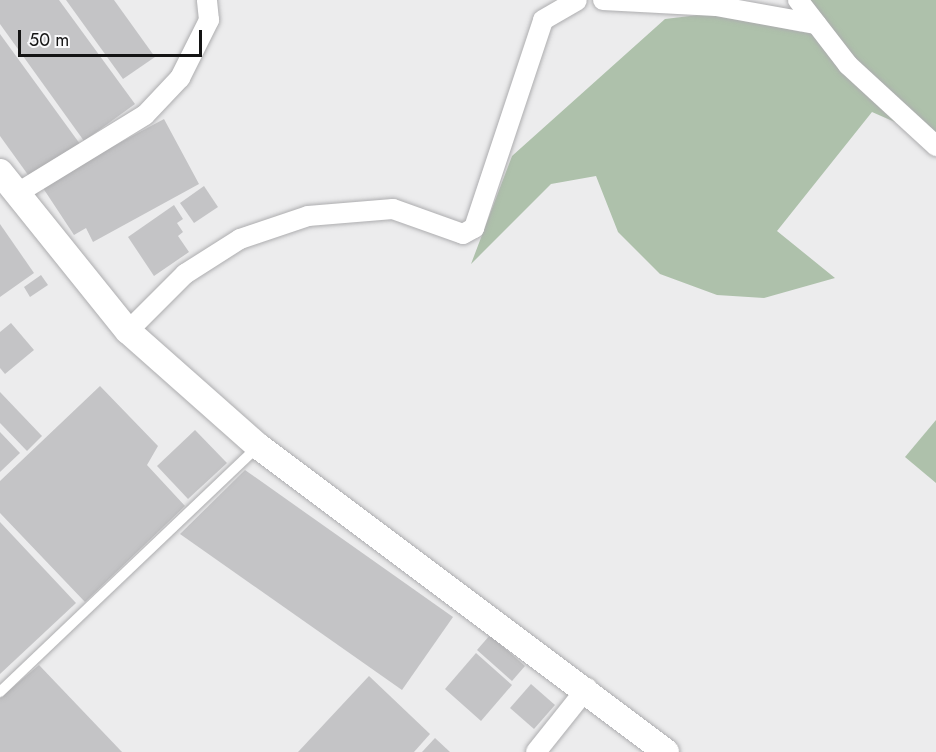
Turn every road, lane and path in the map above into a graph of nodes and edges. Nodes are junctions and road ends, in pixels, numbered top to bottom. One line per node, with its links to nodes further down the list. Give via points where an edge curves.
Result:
1 (207, 0): 8 (street, via 209,20 180,78 144,115)
2 (577, 0): 9 (street, via 543,20 474,228 463,234 393,209 308,216 240,239 185,274)
3 (603, 0): 5 (street, via 716,6)
4 (798, 0): 5 (street)
5 (816, 24): 6 (street, via 848,65)
6 (936, 146)
7 (0, 172): 8 (street)
8 (16, 194): 9 (street)
9 (128, 331): 10 (street)
10 (258, 446): 11 (street); 12 (lane)
11 (586, 688): 13 (street); 14 (street)
12 (0, 692)
13 (536, 752)
14 (666, 752)

